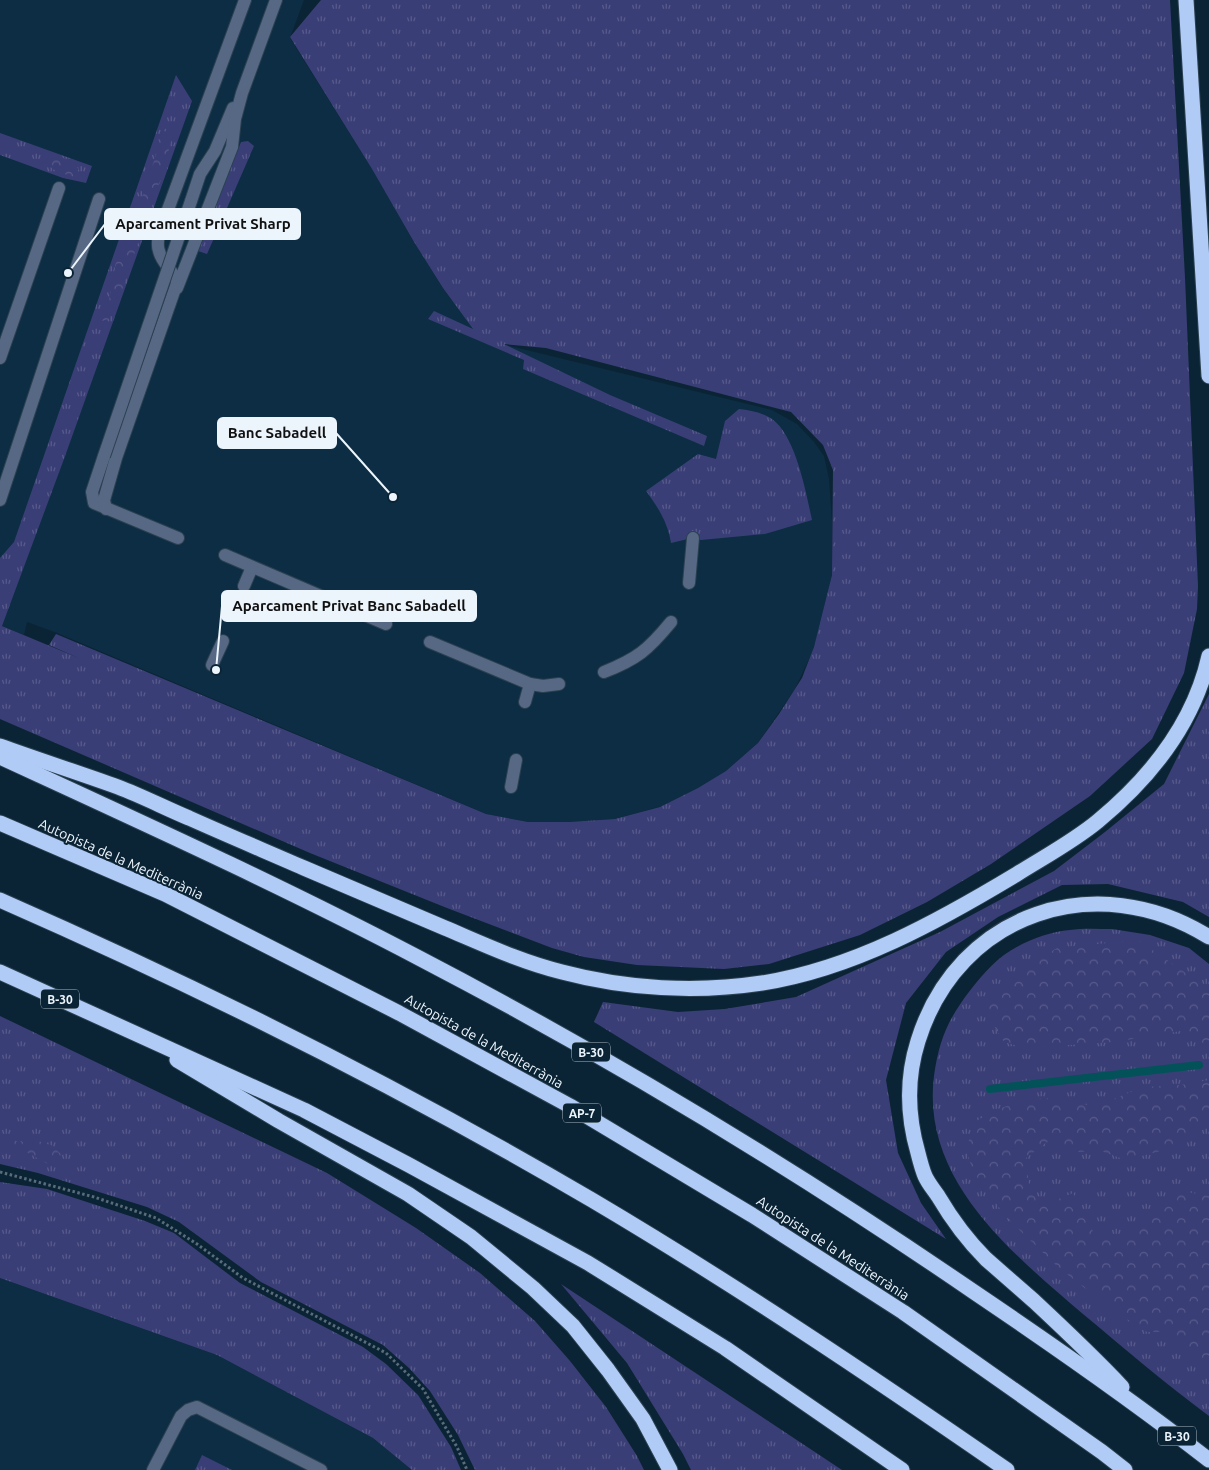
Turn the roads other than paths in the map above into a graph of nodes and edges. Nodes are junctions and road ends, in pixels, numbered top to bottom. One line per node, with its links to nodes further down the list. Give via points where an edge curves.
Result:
1 (246, 0): 7 (lane, via 159,234 158,249 177,283)
2 (276, 0): 4 (lane)
3 (1186, 0): 9 (highway)
4 (242, 93): 7 (lane, via 232,147); 11 (lane, bridge, via 200,174 92,492 94,503)
5 (59, 188): 8 (lane)
6 (99, 199): 10 (lane)
7 (172, 299): 11 (lane, via 116,458 104,500)
8 (0, 358)
9 (1209, 376)
10 (0, 500)
11 (106, 508): 12 (lane)
12 (178, 538)
13 (692, 538): 16 (lane)
14 (225, 555): 15 (lane)
15 (252, 567): 17 (lane); 19 (lane)
16 (689, 583)
17 (244, 586)
18 (671, 622): 24 (lane, via 645,651)
19 (386, 624)
20 (223, 641): 23 (lane)
21 (430, 642): 25 (lane)
22 (1209, 656): 28 (highway, via 1198,692 1175,738 1142,780 1096,822 992,889 900,937 809,972 728,987 696,989 634,985 585,978 541,966 486,946 121,788)
23 (212, 665)
24 (604, 672)
25 (530, 684): 26 (lane); 27 (lane)
26 (559, 684)
27 (525, 702)
28 (0, 746)
29 (0, 757): 37 (highway, B-30, via 308,901 529,1016 875,1224)
30 (516, 760): 31 (lane)
31 (511, 787)
32 (0, 823): 44 (highway, Autopista de la Mediterrània / AP-7, via 165,894 399,1013 570,1106 752,1215 903,1312)
33 (0, 900): 43 (highway, via 202,993 426,1107 583,1196 751,1298)
34 (1209, 938): 37 (highway, via 1191,926 1152,911 1114,904 1077,904 1038,913 1004,928 971,954 948,980 923,1026 912,1059 908,1097 913,1134 925,1176 950,1215 985,1257 1089,1352)
35 (0, 972): 36 (highway, B-30)
36 (120, 1026): 41 (highway, via 279,1122 408,1194 471,1237 573,1326 643,1419); 42 (highway, B-30, via 304,1110 588,1263 725,1348)
37 (1146, 1411): 38 (highway, B-30)
38 (1209, 1460)
39 (153, 1470): 40 (lane, via 181,1416 197,1408)
40 (321, 1470)
41 (670, 1470)
42 (902, 1470)
43 (1007, 1470)
44 (1125, 1470)

